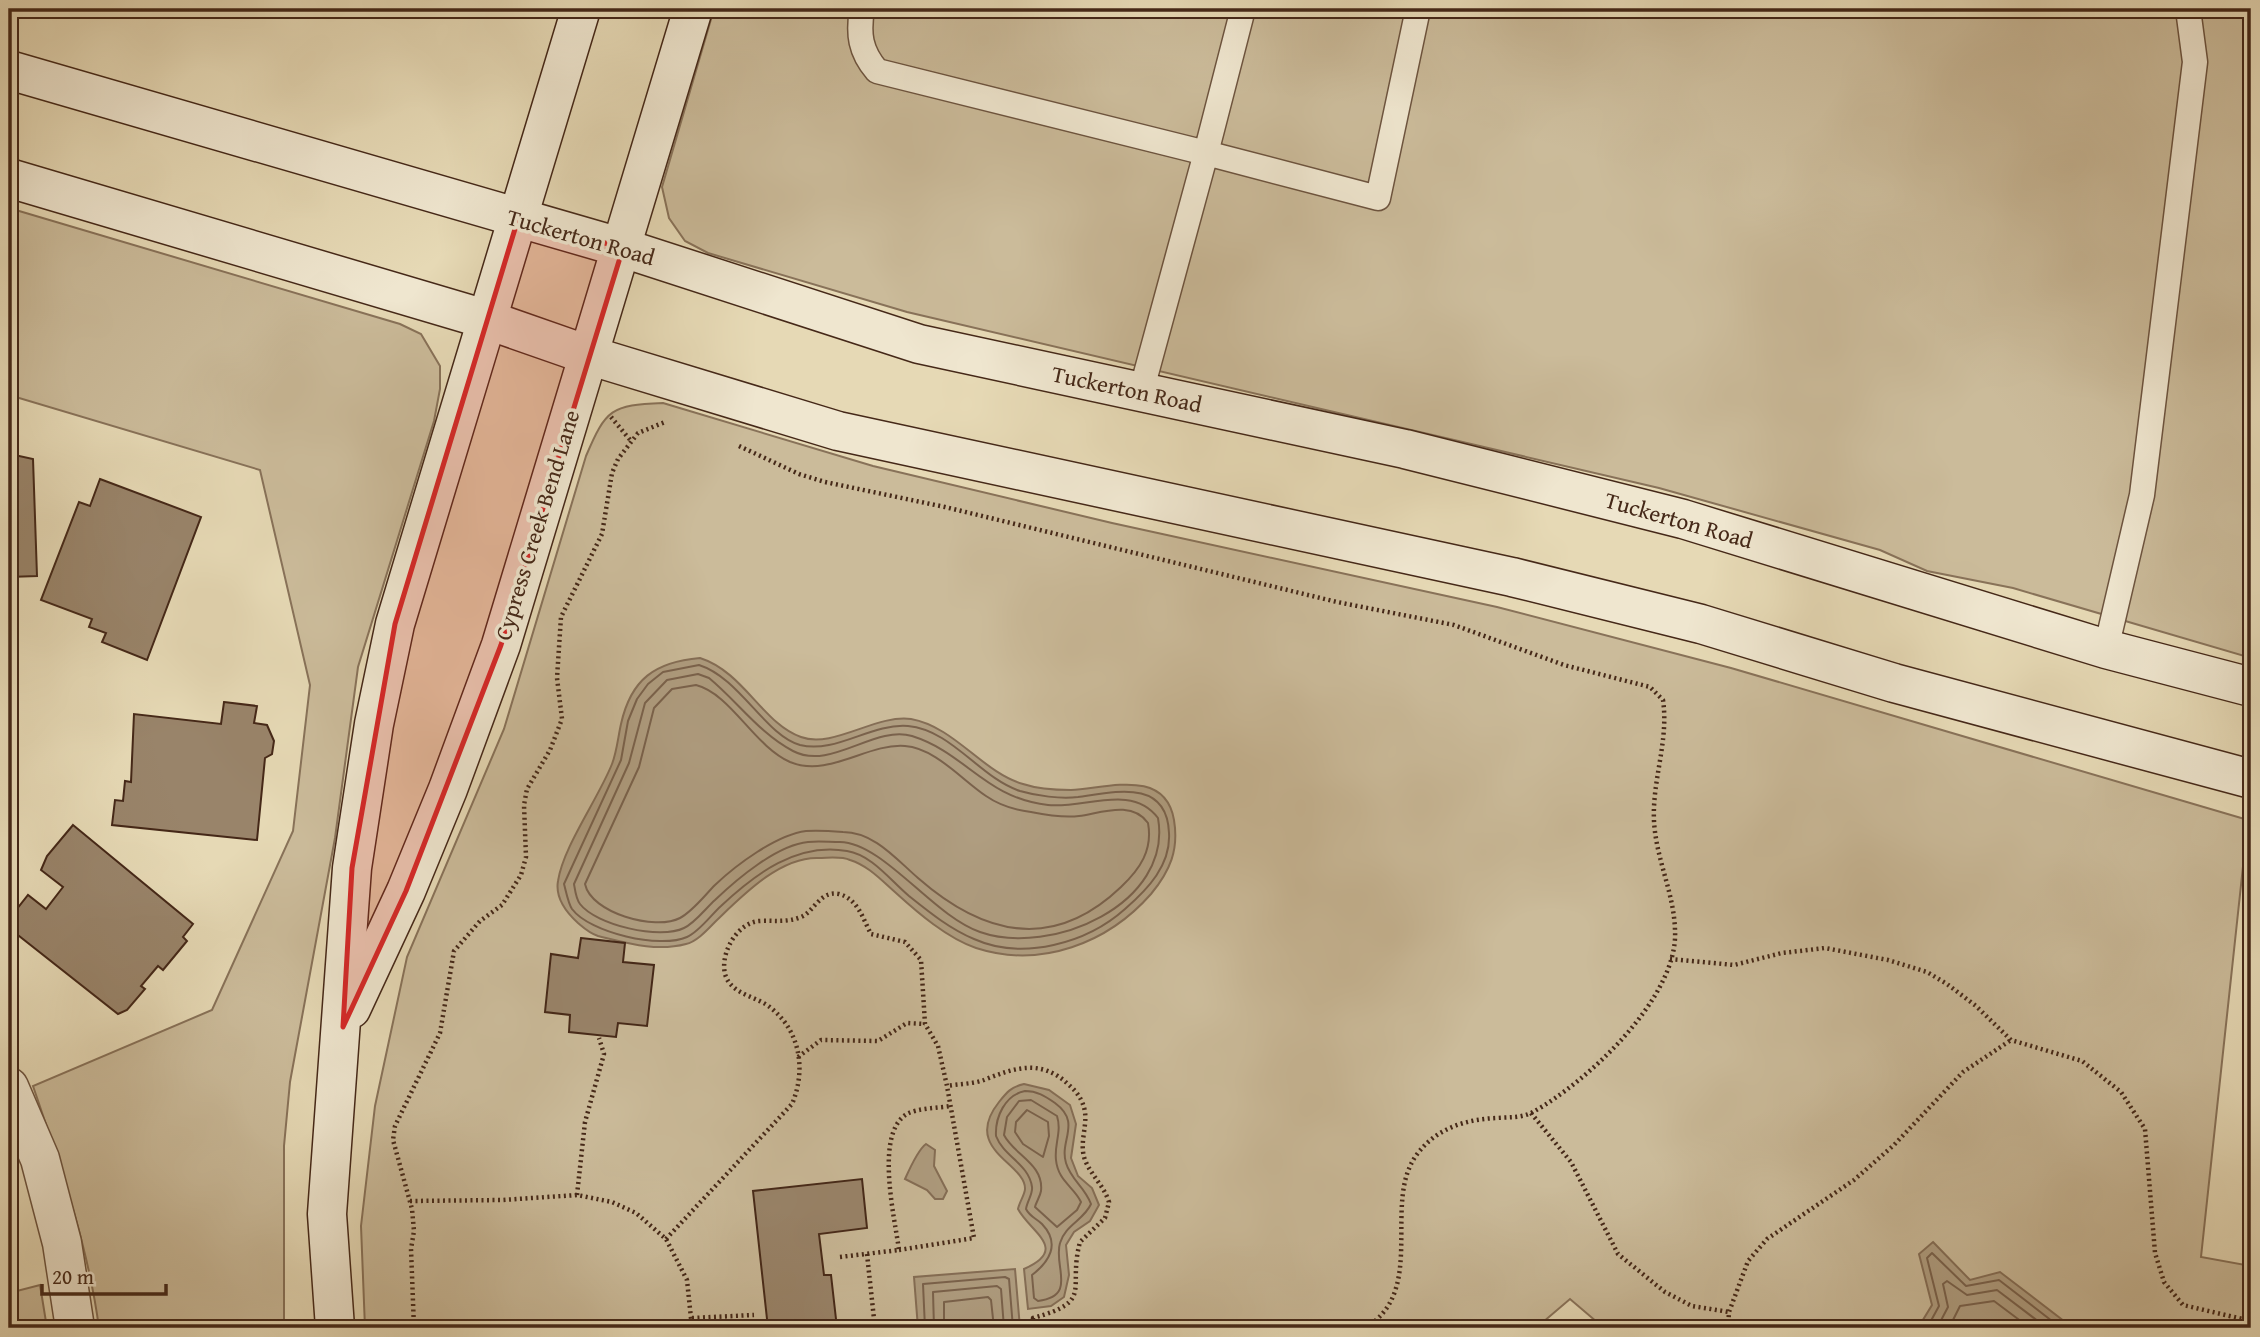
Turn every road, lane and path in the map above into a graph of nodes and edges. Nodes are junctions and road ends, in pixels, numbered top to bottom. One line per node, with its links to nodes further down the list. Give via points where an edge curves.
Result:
1 (581, 9): 10 (main road, Cypress Creek Bend Lane)
2 (694, 9): 11 (main road, Cypress Creek Bend Lane)
3 (862, 9): 8 (lane, via 858,32 865,57 877,71)
4 (1243, 9): 8 (lane)
5 (1418, 9): 8 (lane, via 1378,198)
6 (2188, 9): 17 (lane, via 2195,62 2144,481)
7 (9, 70): 10 (main road, Tuckerton Road)
8 (1206, 153): 14 (lane)
9 (9, 178): 12 (main road)
10 (519, 219): 11 (main road, Tuckerton Road); 12 (main road, Cypress Creek Bend Lane)
11 (623, 248): 13 (main road, Cypress Creek Bend Lane); 14 (main road, Tuckerton Road, via 919,344)
12 (485, 319): 13 (main road); 22 (main road, Cypress Creek Bend Lane, via 395,624 374,724 352,867)
13 (588, 355): 19 (main road, via 838,431 1512,578 1701,624 1894,683); 22 (main road, Cypress Creek Bend Lane, via 491,671 411,878)
14 (1141, 392): 17 (main road, Tuckerton Road, via 1405,449 1683,519)
15 (670, 420): 31 (path, via 638,433 618,459 611,473 602,534 561,617 557,678 562,719 527,789 526,857 521,875 502,905 480,921 454,951 440,1033 395,1126 395,1153)
16 (732, 443): 20 (path, via 825,482 1337,602 1454,625 1564,664 1650,687 1663,700 1664,713 1654,819 1657,855 1676,931)
17 (2106, 649): 18 (main road, Tuckerton Road)
18 (2251, 687)
19 (2251, 779)
20 (1670, 959): 24 (path, via 1734,965 1804,949 1847,950 1927,972 1976,1006); 29 (path, via 1635,1028 1566,1090)
21 (925, 1024): 25 (path, via 907,1023 878,1041 821,1040); 25 (path, via 921,960 905,942 871,934 855,903 830,894 804,916 780,923 757,921 739,932 725,957 725,974 732,985 771,1007 793,1036); 26 (path, via 938,1046)
22 (343, 1027): 41 (main road, Cypress Creek Bend Lane, via 327,1214)
23 (599, 1038): 30 (path, via 604,1054 585,1122)
24 (2011, 1040): 36 (path, via 1963,1072 1854,1180 1767,1239 1748,1261); 39 (path, via 2082,1061 2121,1092 2145,1129 2155,1253 2164,1282 2183,1305)
25 (799, 1056): 32 (path, via 799,1087 792,1104)
26 (947, 1086): 28 (path); 45 (path, via 1023,1066 1062,1078 1079,1094 1085,1111 1085,1161 1109,1202 1105,1217 1080,1242 1070,1302 1061,1311 1033,1318)
27 (9, 1087): 40 (main road, via 40,1159 62,1243)
28 (950, 1106): 33 (path, via 907,1114 893,1129 887,1158); 33 (path, via 974,1238)
29 (1531, 1113): 36 (path, via 1571,1162 1618,1254 1665,1292 1692,1306); 46 (path, via 1468,1120 1434,1136 1416,1154 1404,1192 1396,1285 1390,1305 1379,1320)
30 (577, 1195): 31 (path); 32 (path, via 612,1202 636,1213)
31 (410, 1201): 42 (path)
32 (666, 1239): 38 (path, via 687,1280)
33 (899, 1250): 34 (path)
34 (867, 1254): 35 (path); 44 (path)
35 (840, 1257)
36 (1729, 1312): 47 (path)
37 (754, 1315): 38 (path)
38 (692, 1318): 43 (path)
39 (2251, 1321)
40 (75, 1328)
41 (335, 1328)
42 (414, 1328)
43 (692, 1328)
44 (875, 1328)
45 (1034, 1328)
46 (1365, 1328)
47 (1728, 1328)

